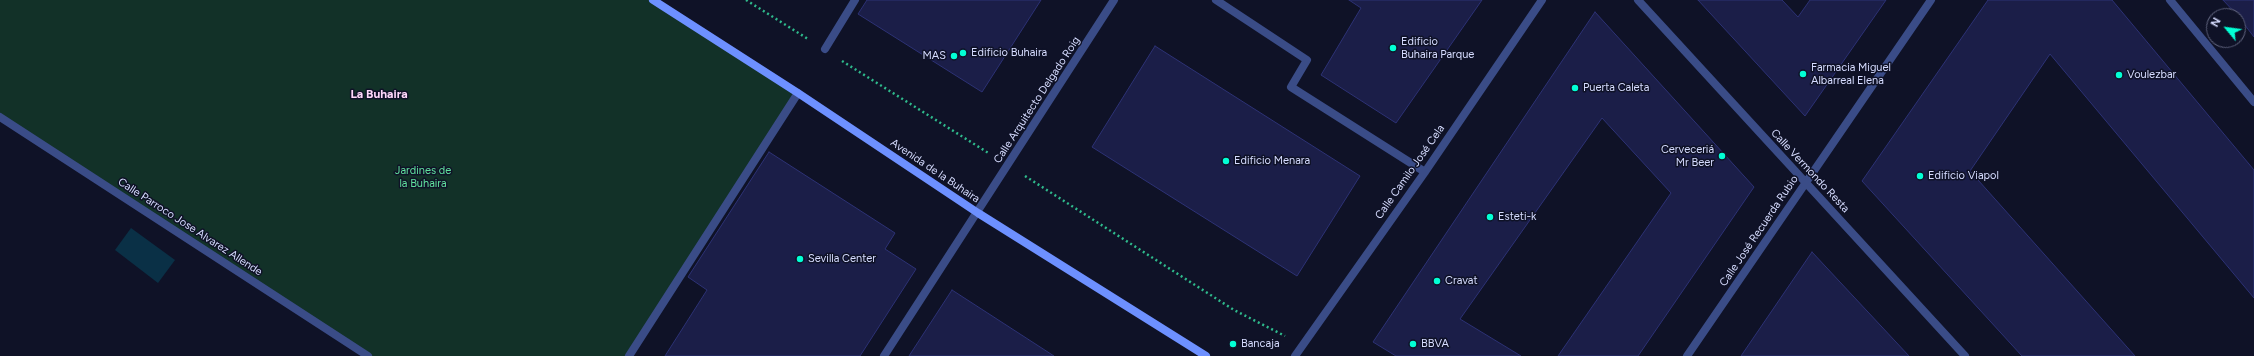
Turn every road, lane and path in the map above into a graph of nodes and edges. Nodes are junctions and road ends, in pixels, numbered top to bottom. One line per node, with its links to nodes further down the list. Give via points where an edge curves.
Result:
1 (653, 0): 10 (main road, Avenida de la Buhaira)
2 (855, 0): 9 (street)
3 (1114, 0): 15 (street, Calle Arquitecto Delgado Roig)
4 (1216, 0): 13 (street, via 1307,60 1290,87)
5 (1542, 0): 13 (street, Calle Camilo José Cela)
6 (1638, 0): 14 (street, Calle Vermondo Resta)
7 (1931, 0): 14 (street, Calle José Recuerda Rubio)
8 (2170, 0): 11 (street)
9 (825, 49)
10 (798, 92): 15 (main road, Avenida de la Buhaira); 17 (street)
11 (2254, 102)
12 (0, 117): 16 (street, Calle Parroco Jose Alvarez Allende)
13 (1425, 172): 20 (street, Calle Camilo José Cela)
14 (1805, 182): 21 (street, Calle José Recuerda Rubio); 22 (street, Calle Vermondo Resta)
15 (978, 212): 18 (street, Calle Arquitecto Delgado Roig); 19 (main road, Avenida de la Buhaira)
16 (368, 356)
17 (629, 356)
18 (884, 356)
19 (1206, 356)
20 (1295, 356)
21 (1687, 356)
22 (1965, 356)

